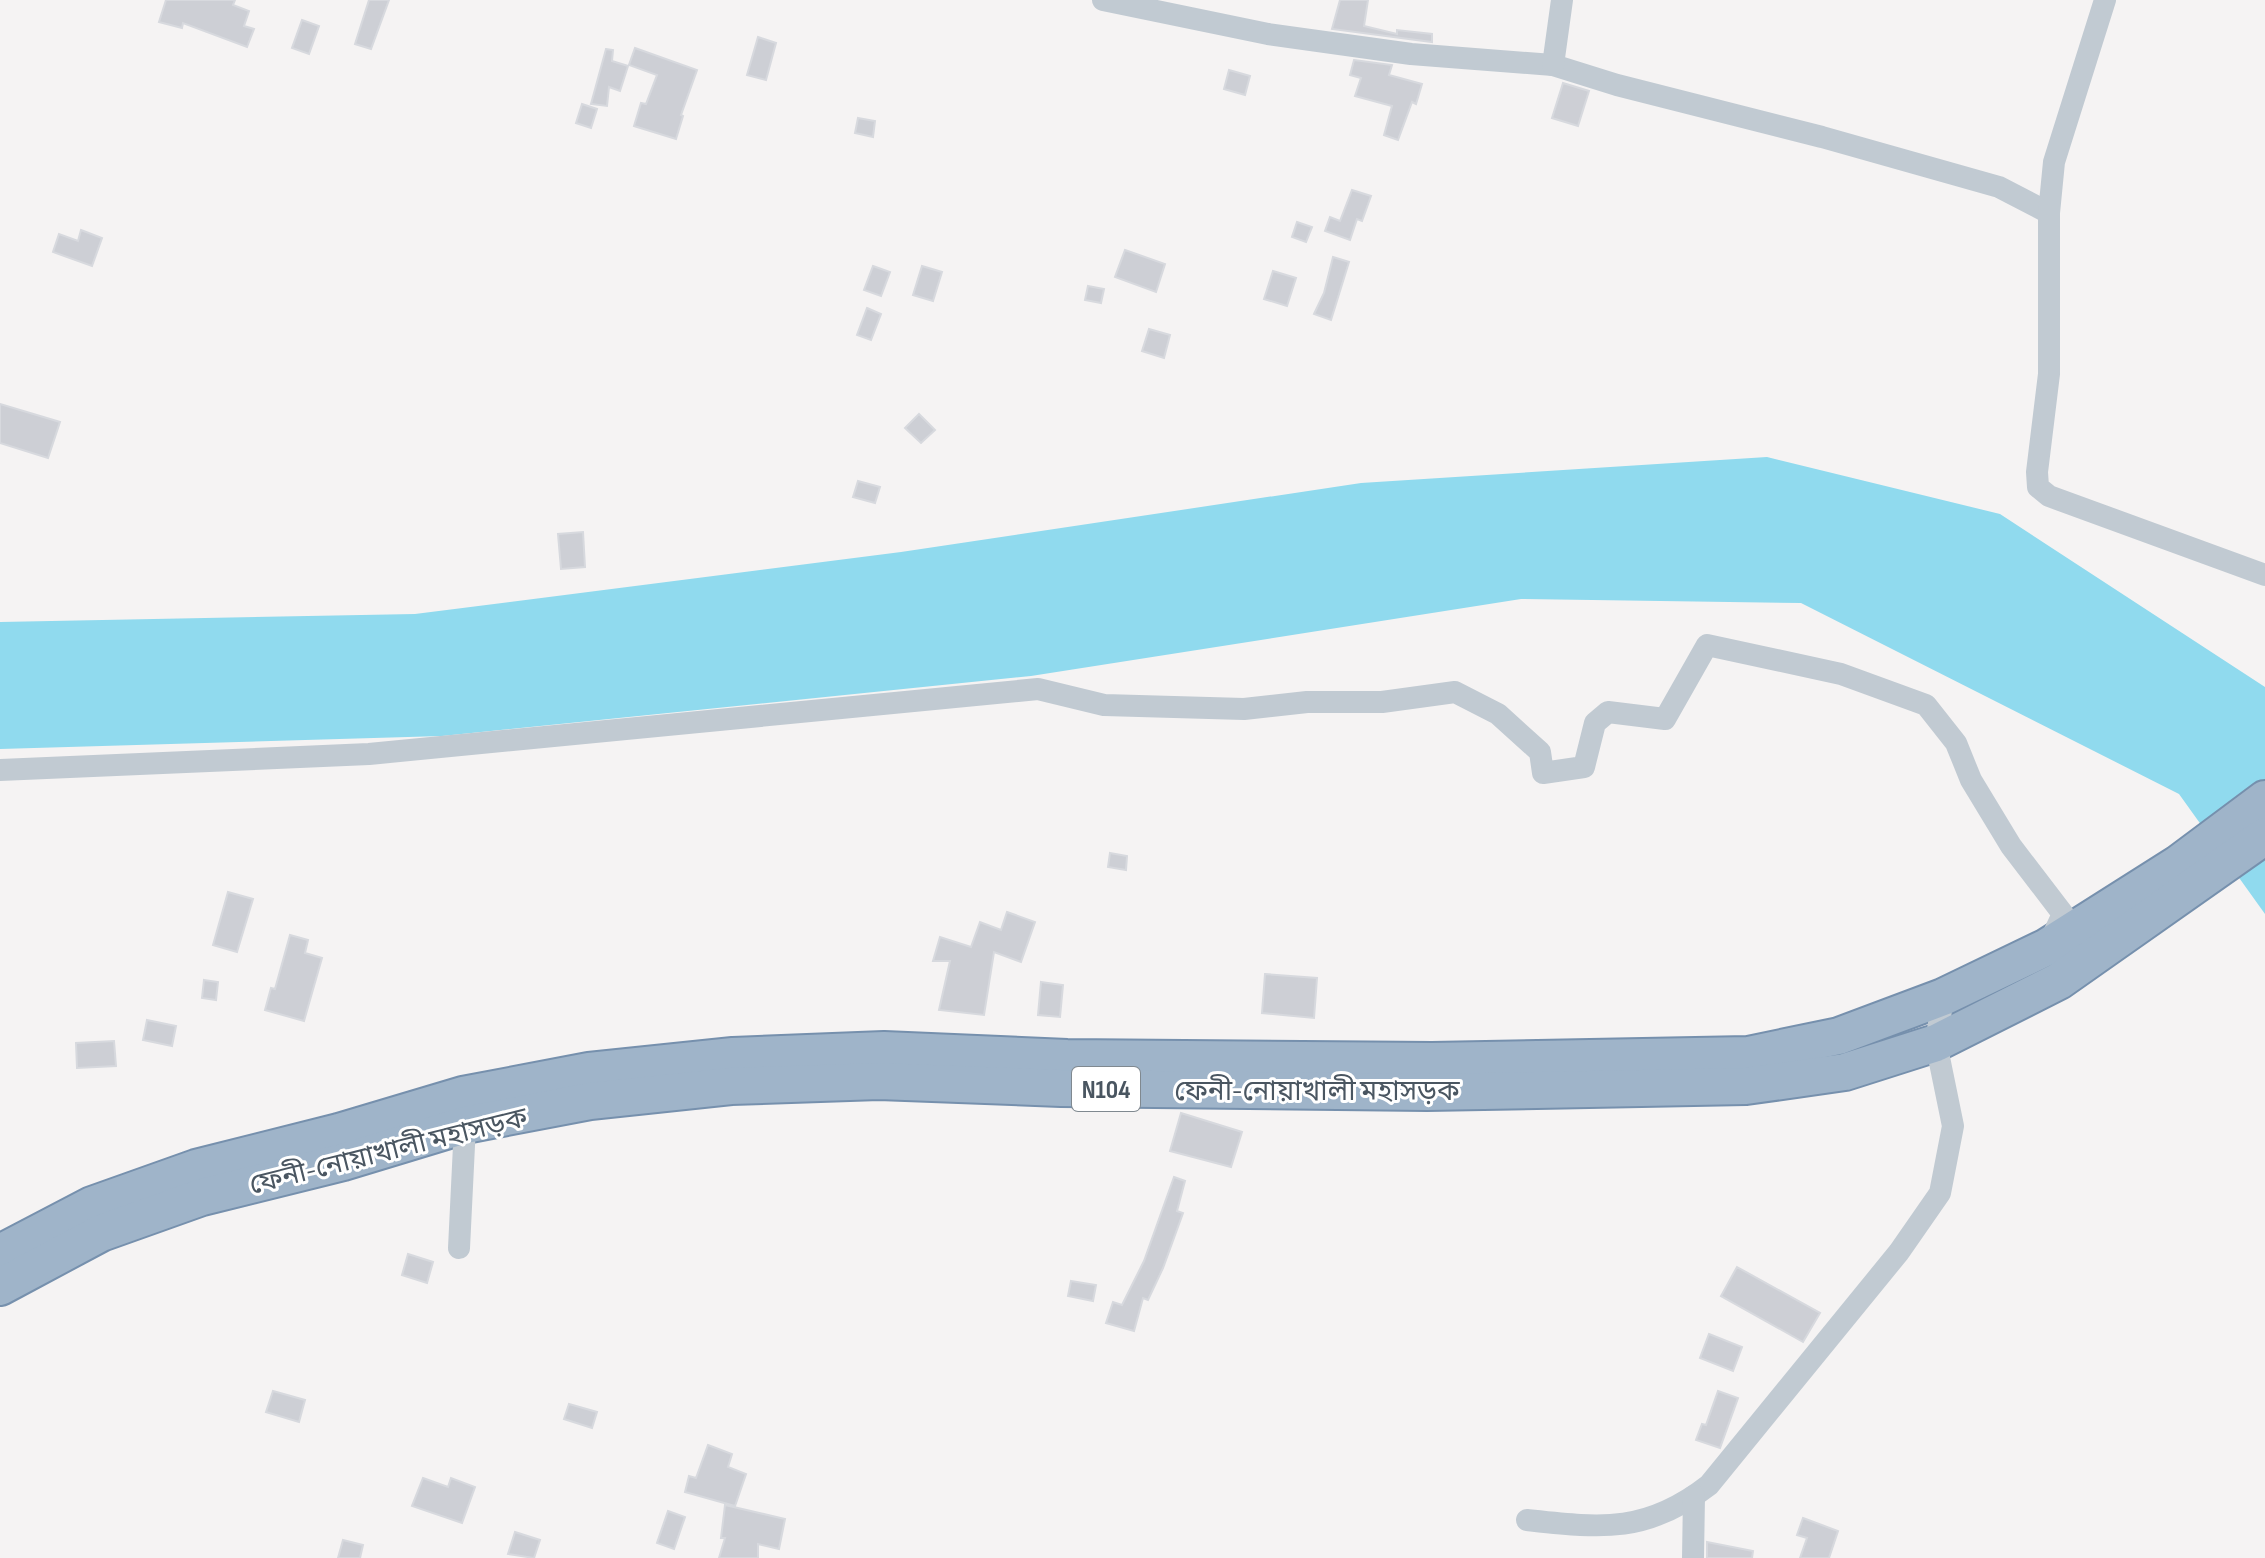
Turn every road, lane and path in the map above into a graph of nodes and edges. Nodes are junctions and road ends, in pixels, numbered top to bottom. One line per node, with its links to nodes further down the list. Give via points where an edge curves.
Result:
1 (1103, 0): 4 (street, via 1268,34 1411,54)
2 (1562, 0): 4 (street)
3 (2105, 0): 5 (street, via 2054,162)
4 (1553, 65): 5 (street, via 1999,187)
5 (2049, 213): 6 (street, via 2049,374 2038,487 2049,496)
6 (2265, 575)
7 (0, 770): 11 (street, via 369,754 1038,689 1104,705 1244,709 1382,702 1455,692 1498,714 1540,752 1543,773 1584,767 1595,723 1608,712 1665,719 1707,645 1841,674 1926,705 1956,743 1971,780 2011,846 2063,914)
8 (2265, 799): 10 (highway, ফেনী-নোয়াখালী মহাসড়ক / N104)
9 (2265, 836): 10 (highway, ফেনী-নোয়াখালী মহাসড়ক / N104)
10 (2187, 875): 11 (highway, ফেনী-নোয়াখালী মহাসড়ক / N104); 13 (highway, ফেনী-নোয়াখালী মহাসড়ক / N104, via 2059,981)
11 (2047, 947): 12 (highway, ফেনী-নোয়াখালী মহাসড়ক / N104)
12 (1943, 997): 13 (street); 14 (highway, ফেনী-নোয়াখালী মহাসড়ক / N104, via 1839,1036 1748,1055 1416,1061 1067,1058 884,1050 719,1057 589,1071)
13 (1936, 1043): 15 (highway, ফেনী-নোয়াখালী মহাসড়ক / N104, via 1845,1072 1746,1086 1427,1092 864,1081 731,1086 590,1101); 19 (street, via 1953,1126 1940,1193 1889,1265 1709,1485)
14 (480, 1092): 15 (street); 17 (highway, ফেনী-নোয়াখালী মহাসড়ক / N104, via 196,1168 92,1205)
15 (465, 1125): 16 (street); 18 (highway, ফেনী-নোয়াখালী মহাসড়ক / N104, via 202,1197 101,1233)
16 (459, 1248)
17 (0, 1253)
18 (0, 1287)
19 (1694, 1496): 20 (street, via 1633,1524); 21 (street)
20 (1527, 1520)
21 (1693, 1558)

